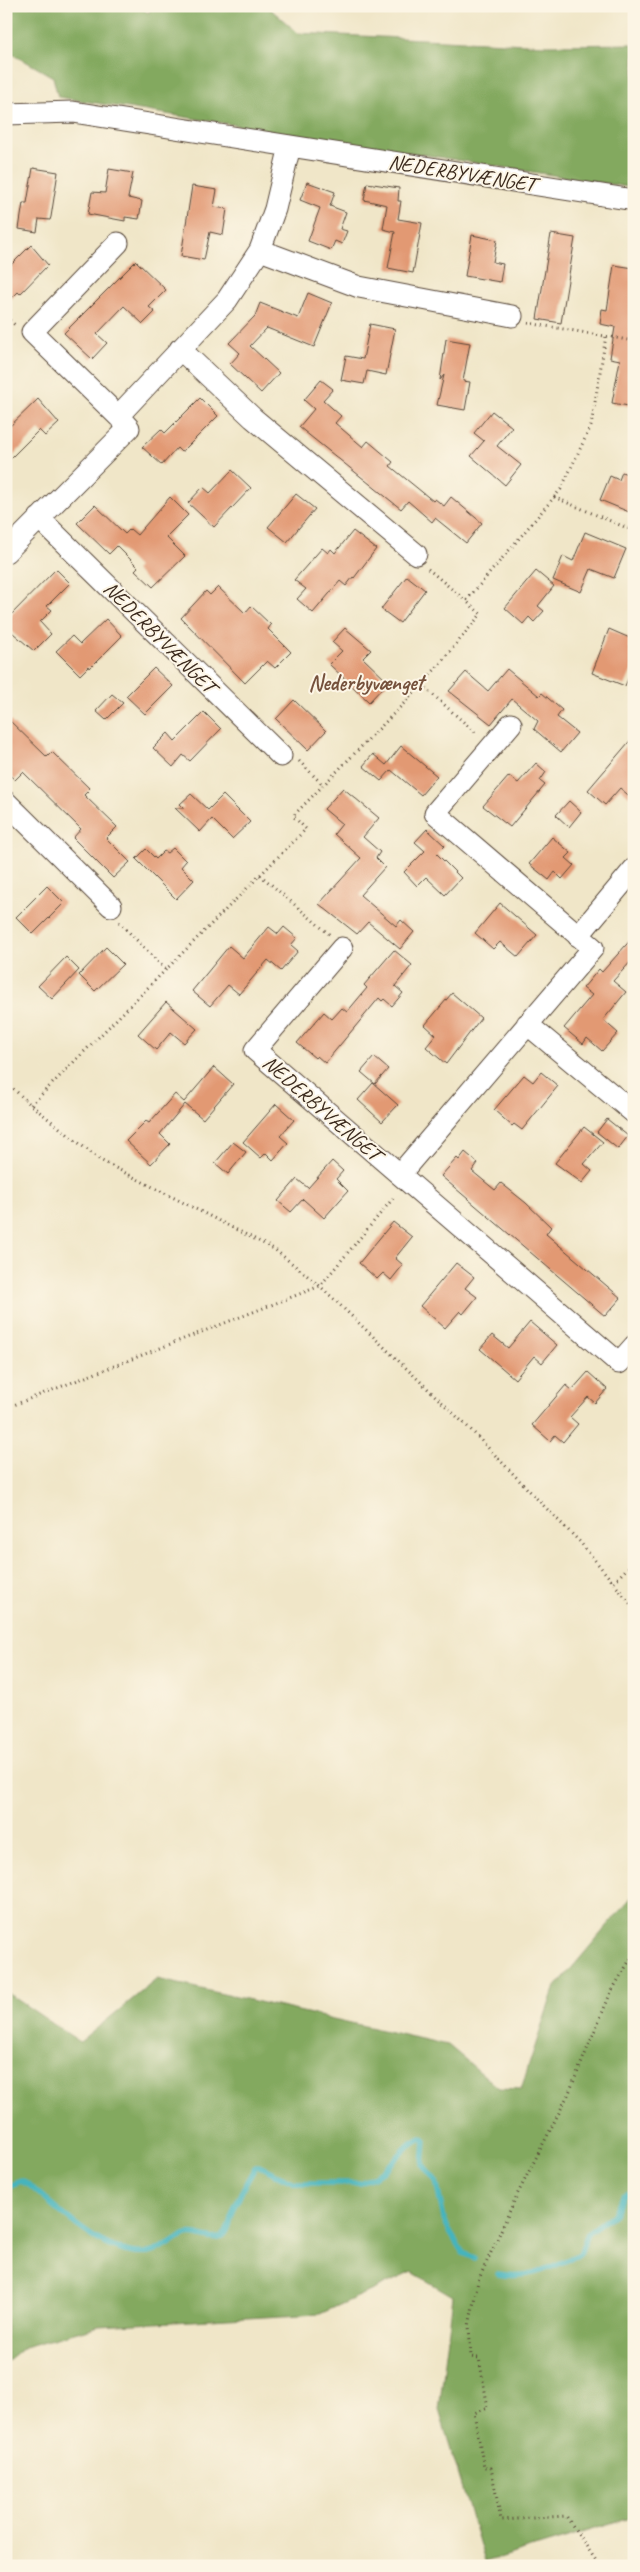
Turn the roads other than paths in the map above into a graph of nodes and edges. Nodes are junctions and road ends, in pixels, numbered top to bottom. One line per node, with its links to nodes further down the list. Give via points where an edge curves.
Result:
1 (6, 114): 2 (street, NEDERBYVÆNGET, via 73,112)
2 (290, 146): 3 (street, NEDERBYVÆNGET); 5 (street, via 276,209)
3 (634, 200)
4 (118, 243): 8 (street, via 32,332)
5 (260, 250): 6 (street, via 360,287); 7 (street, via 227,300)
6 (512, 316)
7 (180, 349): 8 (street); 11 (street, via 253,418)
8 (118, 416): 9 (street, via 129,428)
9 (39, 518): 10 (street); 13 (street, NEDERBYVÆNGET)
10 (6, 552)
11 (416, 554)
12 (511, 724): 17 (street, NEDERBYVÆNGET, via 435,813)
13 (281, 756)
14 (6, 802): 16 (street)
15 (634, 870): 17 (street)
16 (111, 906)
17 (578, 936): 19 (street, NEDERBYVÆNGET, via 593,948)
18 (342, 948): 21 (street, NEDERBYVÆNGET, via 255,1050)
19 (528, 1024): 20 (street); 21 (street, NEDERBYVÆNGET)
20 (634, 1113)
21 (404, 1178): 22 (street, NEDERBYVÆNGET, via 619,1363)
22 (634, 1346)

